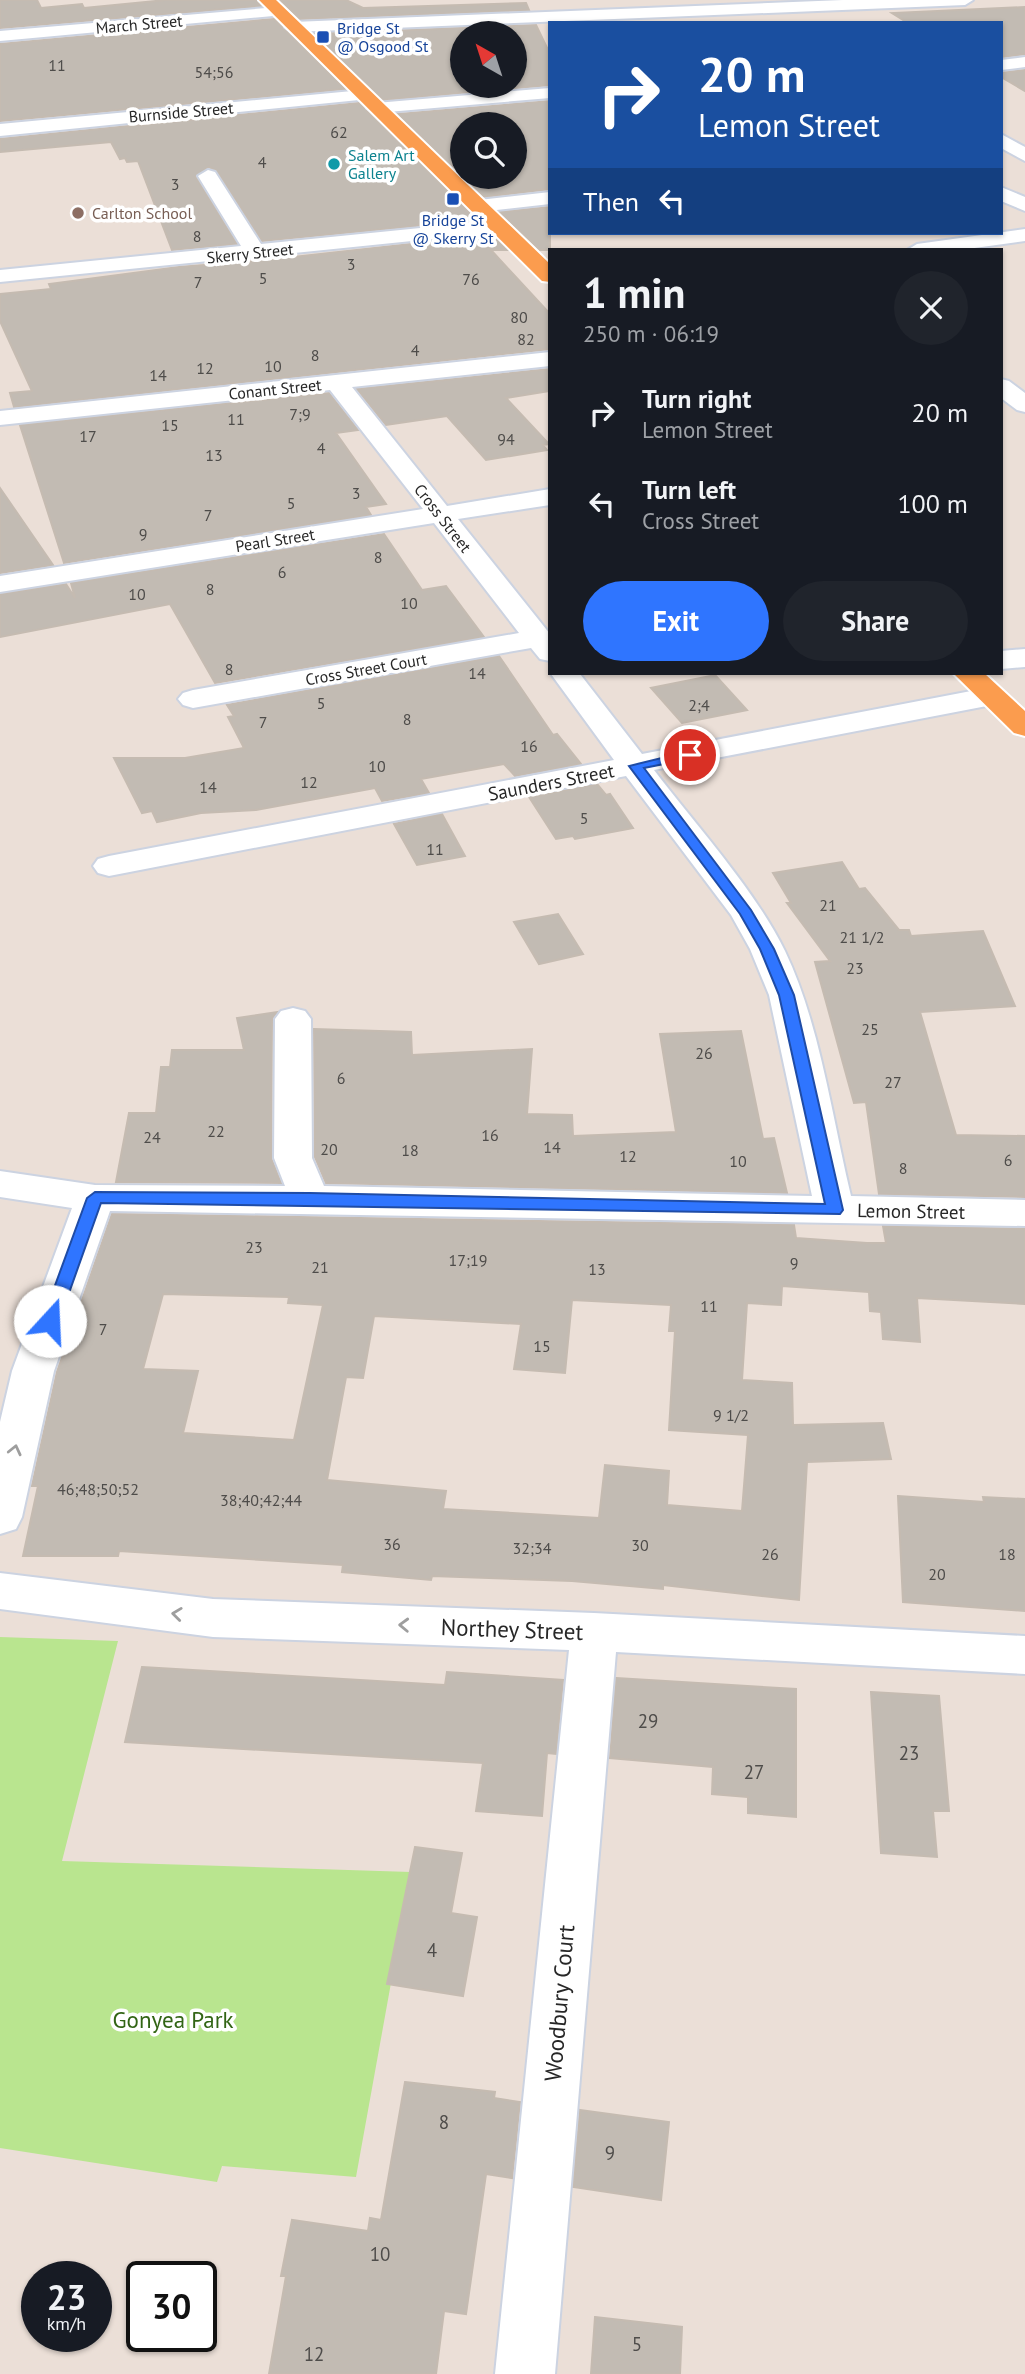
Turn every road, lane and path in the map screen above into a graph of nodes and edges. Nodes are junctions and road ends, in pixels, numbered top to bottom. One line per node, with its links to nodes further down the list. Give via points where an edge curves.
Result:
1 (965, 0): 2 (street)
2 (797, 4): 4 (street); 5 (street)
3 (273, 6): 5 (highway); 6 (street, March Street)
4 (818, 21)
5 (293, 27): 10 (highway)
6 (0, 36)
7 (1025, 62): 8 (street)
8 (1003, 65)
9 (548, 93): 10 (street, Burnside Street)
10 (370, 102): 11 (street, Burnside Street); 16 (highway)
11 (0, 130)
12 (208, 176): 20 (street)
13 (1003, 195): 15 (street)
14 (548, 198): 16 (street)
15 (1025, 205)
16 (479, 206): 17 (highway)
17 (499, 226): 20 (street, Skerry Street); 21 (highway)
18 (1025, 235): 19 (street)
19 (931, 248)
20 (256, 253): 22 (street, Skerry Street)
21 (548, 274)
22 (0, 276)
23 (548, 359): 26 (street, Conant Street)
24 (1025, 375): 25 (street)
25 (1003, 379)
26 (337, 382): 29 (street, Conant Street); 31 (street, Cross Street)
27 (1003, 388): 28 (street)
28 (1025, 405)
29 (0, 418)
30 (548, 497): 31 (street, Pearl Street)
31 (439, 514): 32 (street, Pearl Street); 33 (street, Cross Street)
32 (0, 584)
33 (544, 646): 39 (street, Cross Street Court)
34 (1025, 657): 35 (street)
35 (1003, 660)
36 (566, 675): 41 (street)
37 (969, 675): 38 (highway)
38 (992, 696): 40 (highway); 41 (street, Saunders Street)
39 (193, 699)
40 (1025, 727)
41 (636, 766): 42 (street, Saunders Street); 47 (street, via 746,913 767,949 786,995)
42 (109, 866)
43 (293, 1019): 46 (street, via 293,1158)
44 (0, 1184): 45 (street, Lemon Street)
45 (95, 1198): 46 (street, Lemon Street); 49 (street, one-way to 45, via 33,1371)
46 (310, 1199): 47 (street, Lemon Street)
47 (835, 1210): 48 (street, Lemon Street)
48 (1025, 1213)
49 (0, 1517)
50 (0, 1591): 51 (street, Northey Street, one-way to 50, via 213,1618)
51 (594, 1632): 52 (street, Northey Street); 53 (street, Woodbury Court)
52 (1025, 1655)
53 (525, 2374)

